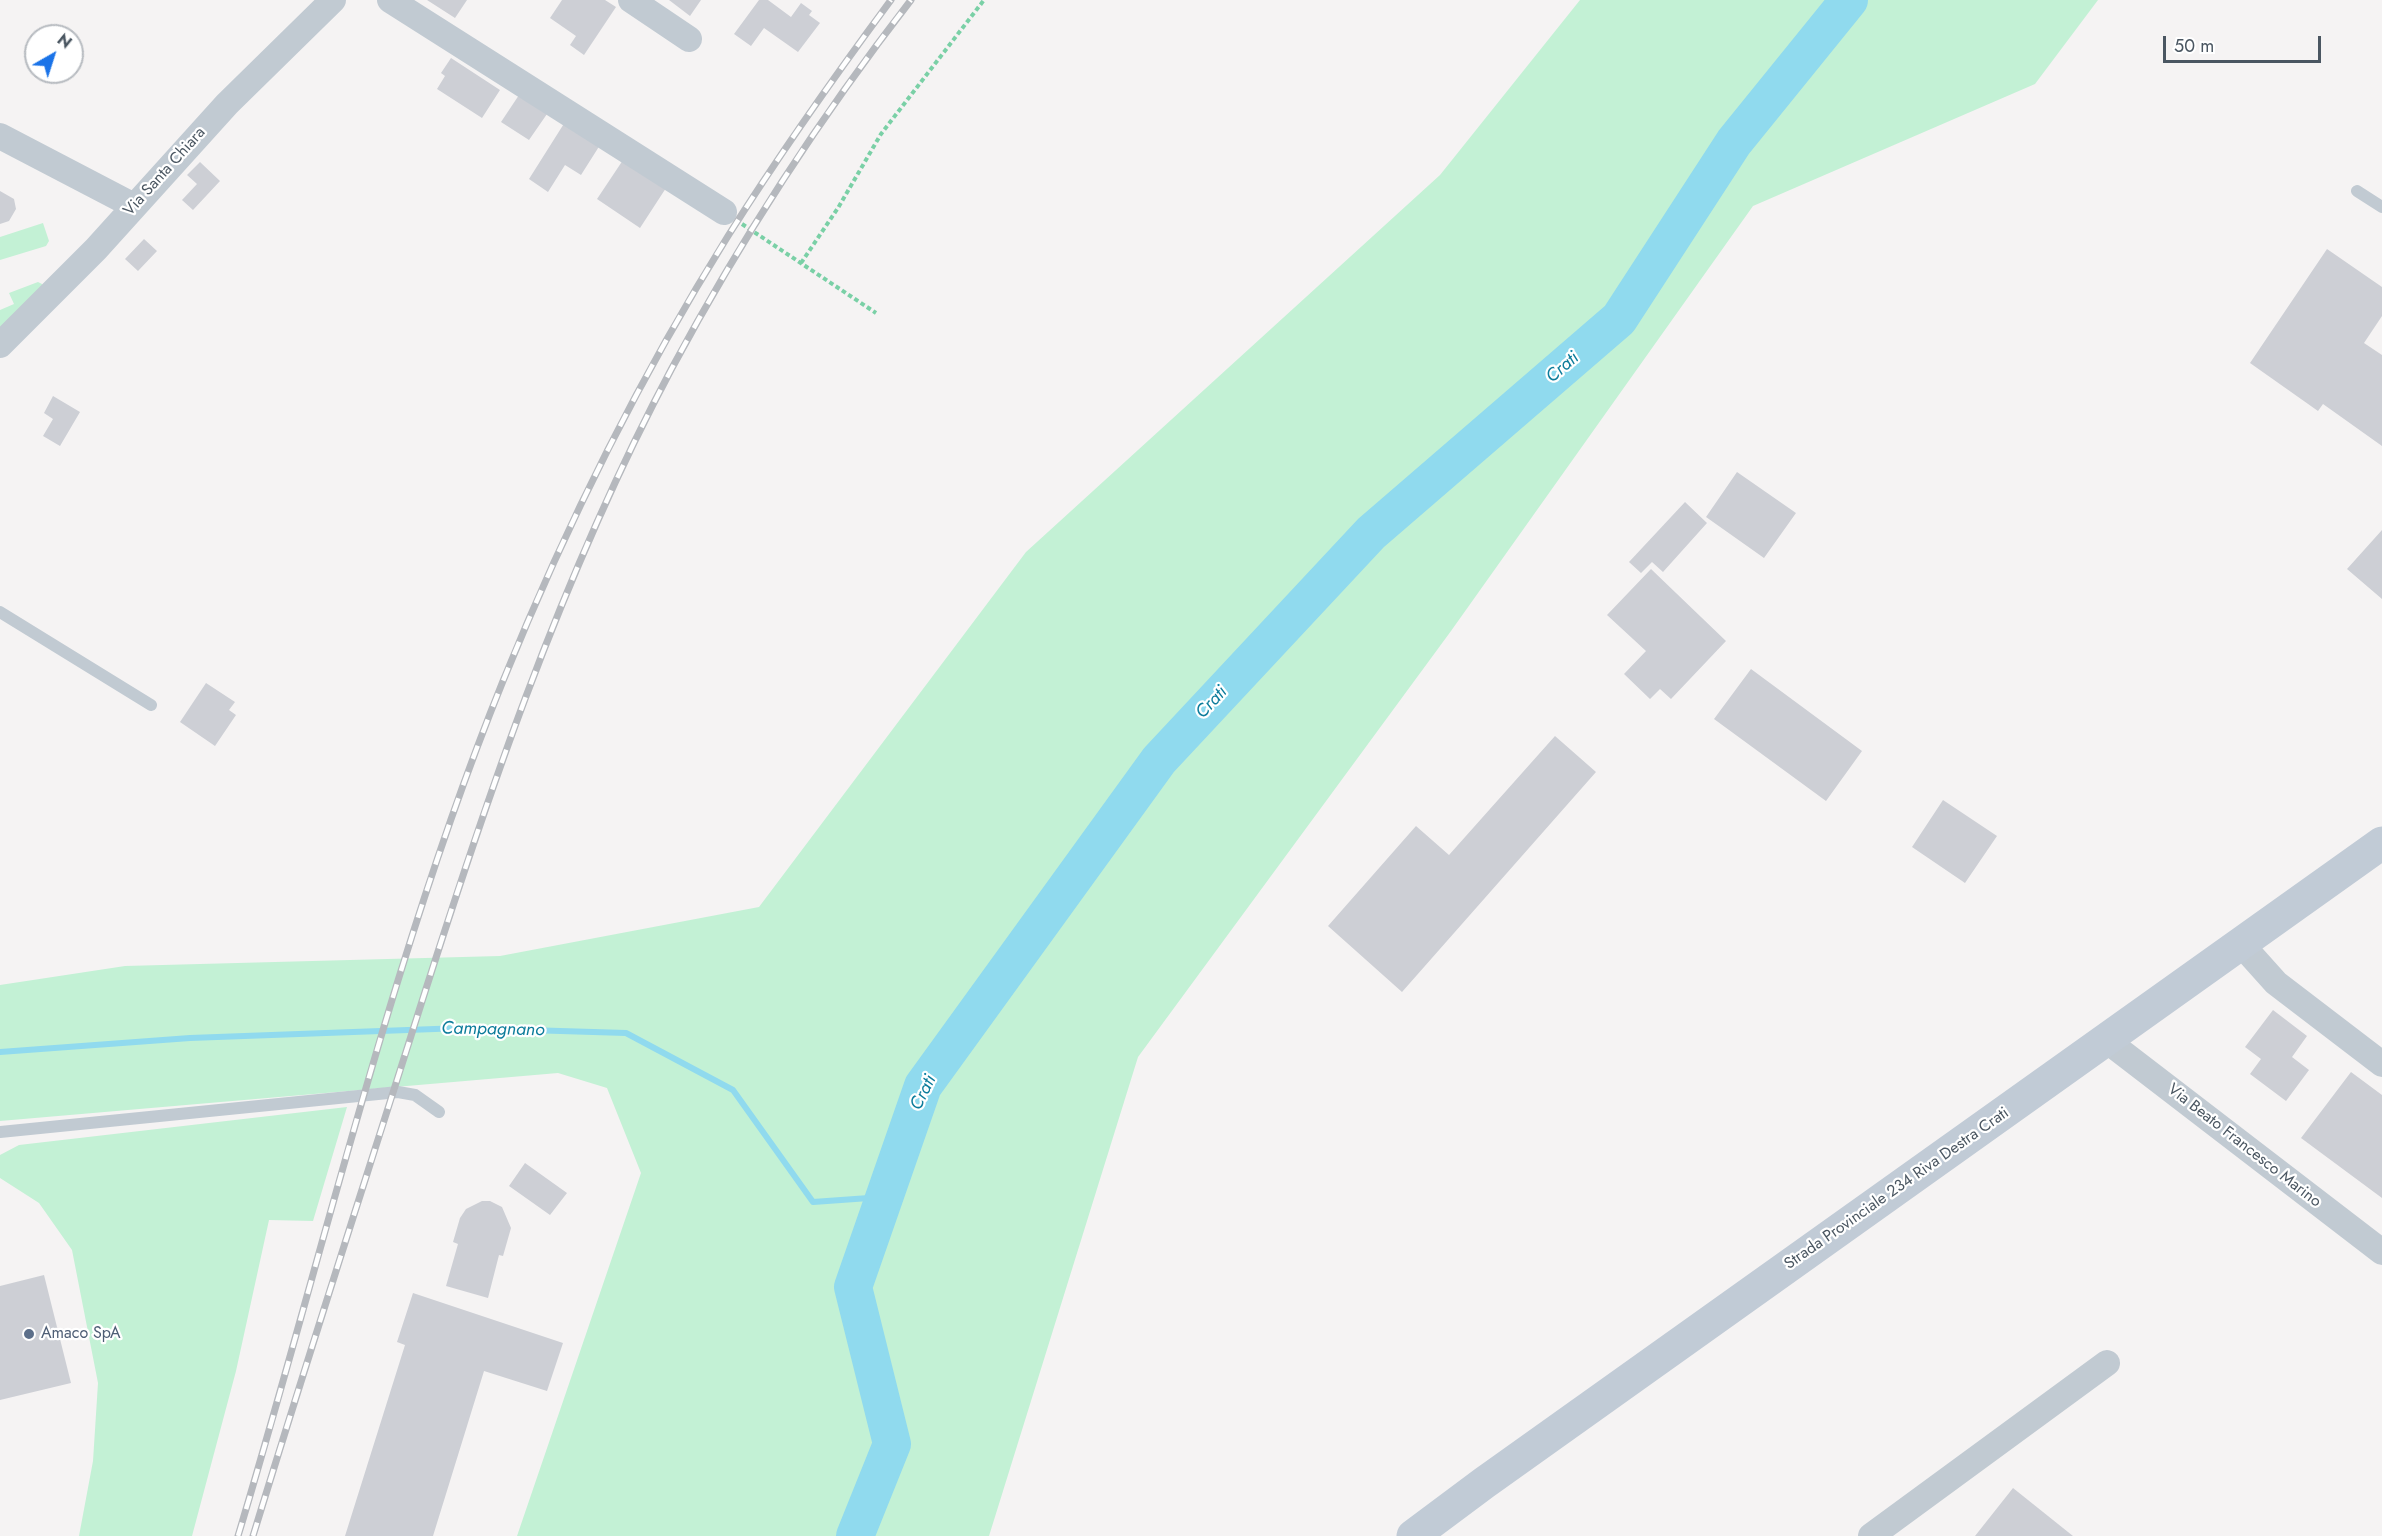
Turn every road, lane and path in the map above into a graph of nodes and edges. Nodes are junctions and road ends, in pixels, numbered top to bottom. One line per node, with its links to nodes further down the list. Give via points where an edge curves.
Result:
1 (333, 0): 8 (street, Via Santa Chiara, via 227,104)
2 (390, 0): 10 (street)
3 (631, 0): 5 (street)
4 (984, 0): 11 (path, via 881,134)
5 (689, 39)
6 (0, 136): 8 (street)
7 (2357, 190): 9 (lane)
8 (134, 206): 13 (street, Via Santa Chiara)
9 (2382, 207)
10 (724, 212): 11 (path)
11 (801, 263): 12 (path)
12 (876, 313)
13 (0, 345)
14 (0, 612): 15 (lane)
15 (151, 705)
16 (2382, 843): 17 (main road, Strada Provinciale 234 Riva Destra Crati)
17 (2241, 944): 18 (main road, Strada Provinciale 234 Riva Destra Crati); 19 (street, via 2276,984)
18 (2106, 1040): 22 (street, Via Beato Francesco Marino); 24 (main road, Strada Provinciale 234 Riva Destra Crati)
19 (2382, 1064)
20 (439, 1112): 21 (lane, via 416,1095 398,1092)
21 (0, 1132)
22 (2382, 1252)
23 (2107, 1363): 25 (street)
24 (1413, 1536)
25 (1871, 1536)

